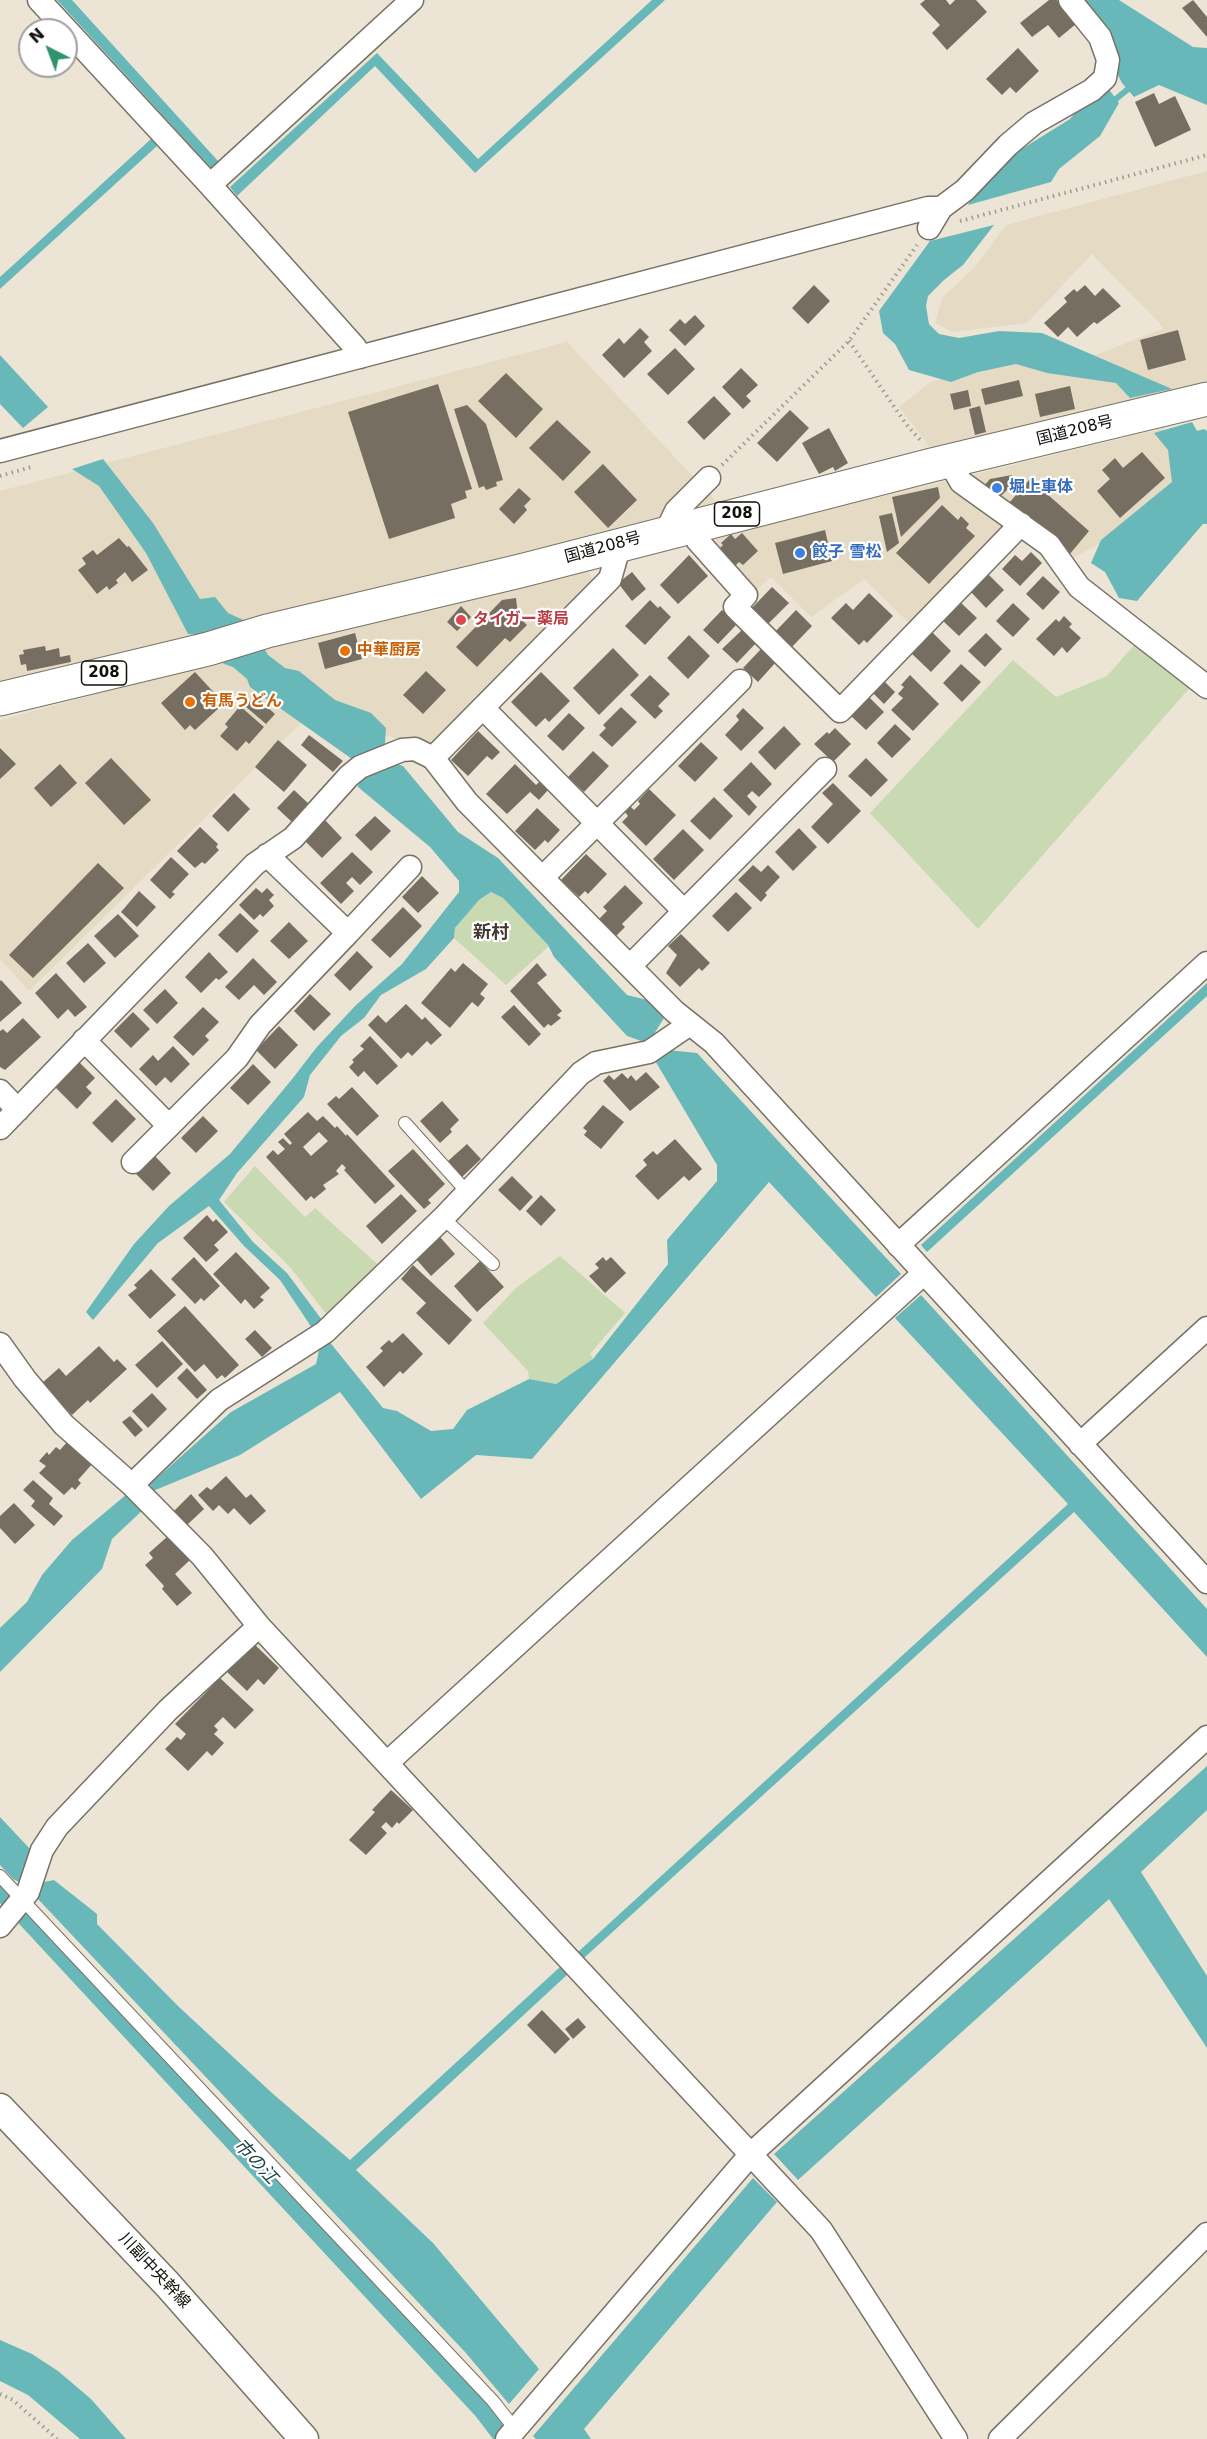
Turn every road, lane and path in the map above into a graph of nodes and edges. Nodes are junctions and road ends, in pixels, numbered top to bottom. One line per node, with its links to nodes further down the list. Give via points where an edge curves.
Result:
1 (39, 0): 4 (street)
2 (412, 0): 4 (street)
3 (1070, 0): 5 (street, via 1100,37 1108,60 1105,78 1092,90 1034,123)
4 (210, 185): 8 (street)
5 (941, 208): 6 (street); 8 (street, via 928,208)
6 (929, 228): 7 (path)
7 (849, 341): 11 (path, via 906,424); 12 (path)
8 (360, 357): 10 (street)
9 (1207, 399): 11 (highway, 国道208号 / 208)
10 (0, 451)
11 (941, 463): 13 (street); 14 (highway, 国道208号 / 208)
12 (709, 478): 14 (street, via 676,511)
13 (1021, 524): 14 (street, via 840,711 735,607 746,595 697,540); 17 (street, via 1049,544 1079,587)
14 (681, 528): 15 (highway, 国道208号 / 208)
15 (620, 544): 18 (highway, 国道208号 / 208); 19 (street, via 610,579)
16 (740, 681): 22 (street)
17 (1207, 687)
18 (0, 699)
19 (483, 708): 20 (street); 22 (street)
20 (433, 758): 23 (street, via 415,749 402,750 360,767 293,838); 25 (street, via 467,802)
21 (825, 769): 26 (street)
22 (597, 824): 25 (street); 26 (street)
23 (267, 855): 27 (street); 31 (street)
24 (410, 867): 27 (street)
25 (542, 878): 29 (street)
26 (684, 911): 29 (street)
27 (348, 933): 35 (street, via 260,1025 237,1058)
28 (1207, 963): 40 (street)
29 (630, 966): 30 (street)
30 (690, 1024): 38 (street, via 657,1046 596,1063 581,1073); 40 (street, via 714,1043)
31 (84, 1041): 33 (street); 35 (street)
32 (0, 1091): 33 (street)
33 (18, 1110): 36 (street)
34 (405, 1123): 38 (lane)
35 (169, 1126): 37 (street)
36 (0, 1128)
37 (133, 1162)
38 (468, 1193): 39 (street)
39 (443, 1218): 41 (lane); 46 (street, via 321,1336 219,1400)
40 (898, 1245): 42 (street)
41 (493, 1264)
42 (923, 1274): 45 (street); 50 (street)
43 (1207, 1328): 45 (street)
44 (0, 1344): 46 (street, via 64,1425)
45 (1080, 1444): 47 (street)
46 (139, 1491): 48 (street, via 202,1556)
47 (1207, 1582)
48 (259, 1626): 50 (street); 52 (street, via 168,1710 57,1827)
49 (1207, 1737): 54 (street)
50 (387, 1763): 54 (street)
51 (0, 1876): 52 (lane)
52 (18, 1902): 57 (lane, via 493,2401)
53 (0, 2108): 59 (street, 川副中央幹線, via 168,2285)
54 (751, 2154): 57 (street); 60 (street, via 821,2230)
55 (1207, 2234): 61 (street)
56 (0, 2394): 58 (path, via 13,2400)
57 (515, 2436)
58 (57, 2439)
59 (304, 2439)
60 (956, 2439)
61 (1000, 2439)

